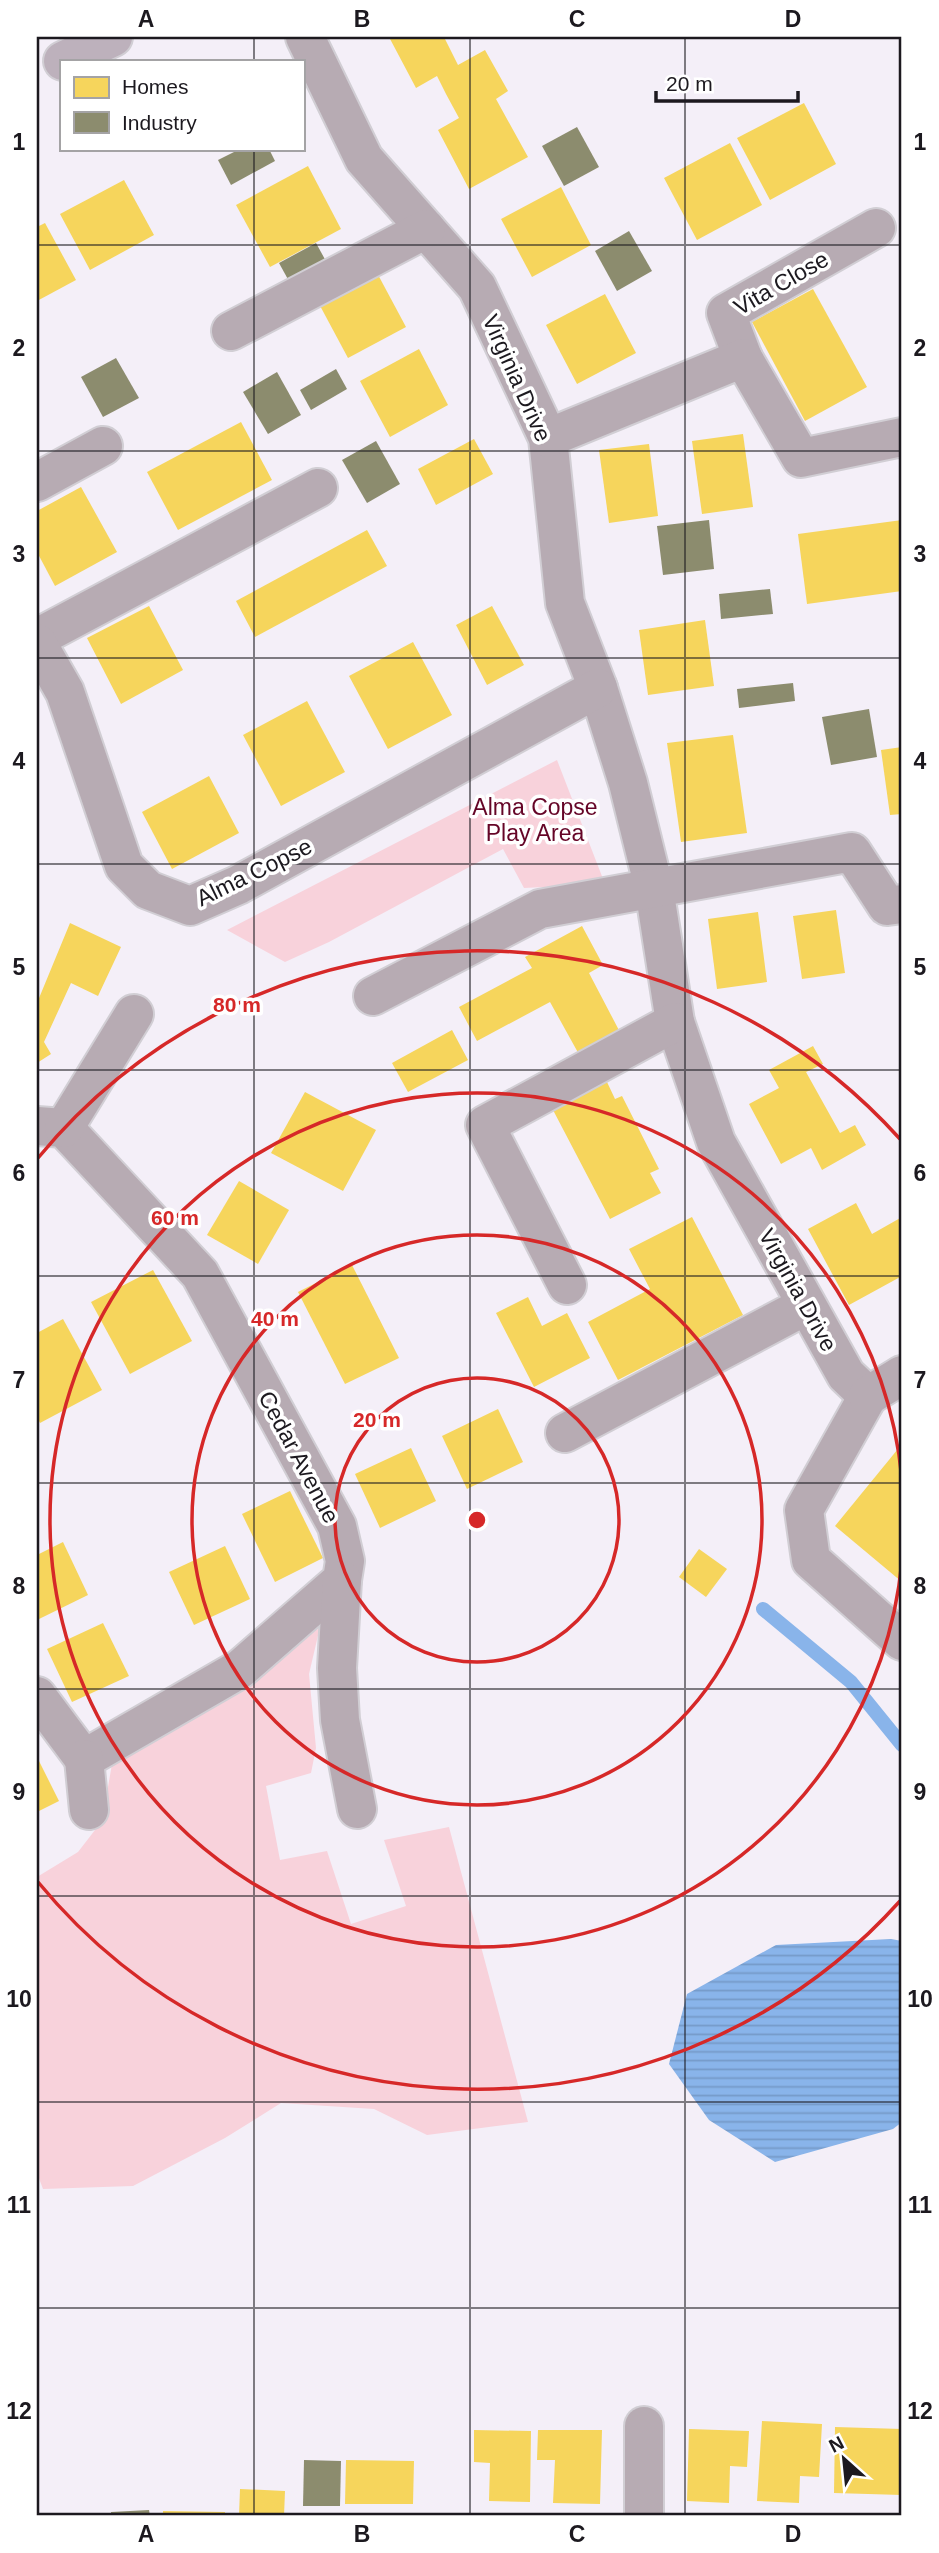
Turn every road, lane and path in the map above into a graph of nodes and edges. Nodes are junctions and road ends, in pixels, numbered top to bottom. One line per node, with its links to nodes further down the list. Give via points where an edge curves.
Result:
1 (113, 37): 3 (highway)
2 (305, 37): 7 (street, Virginia Drive, via 364,159)
3 (66, 60)
4 (60, 63): 5 (highway)
5 (37, 74)
6 (876, 228): 9 (street, Vita Close, via 726,313)
7 (426, 229): 8 (street); 11 (street, Virginia Drive, via 477,287)
8 (231, 331)
9 (743, 358): 10 (street, Vita Close, via 801,458); 11 (street)
10 (902, 437)
11 (548, 438): 16 (street, Virginia Drive, via 565,603)
12 (103, 446): 13 (street)
13 (37, 482)
14 (318, 488): 15 (street, Alma Copse)
15 (37, 641): 16 (street, Alma Copse, via 65,692 124,866 148,890 190,906 238,886)
16 (598, 688): 17 (street, Virginia Drive)
17 (654, 888): 18 (street, via 852,852 887,906); 19 (street, via 540,909); 21 (street, Virginia Drive)
18 (902, 904)
19 (373, 996)
20 (134, 1014): 22 (street, Cedar Avenue)
21 (676, 1022): 23 (street, via 485,1125); 24 (street, Virginia Drive, via 716,1142)
22 (50, 1127): 28 (street, Cedar Avenue, via 200,1274 337,1526 345,1561)
23 (567, 1285)
24 (805, 1306): 26 (street, Virginia Drive, via 846,1376); 27 (street)
25 (902, 1375): 26 (street)
26 (868, 1396): 29 (street, via 804,1510 811,1559)
27 (565, 1433)
28 (342, 1580): 31 (street, via 240,1669); 32 (street, Cedar Avenue, via 337,1668 340,1720)
29 (902, 1641)
30 (37, 1696): 31 (street)
31 (85, 1759): 33 (street)
32 (357, 1809)
33 (89, 1810)
34 (644, 2426): 35 (street)
35 (644, 2516)

